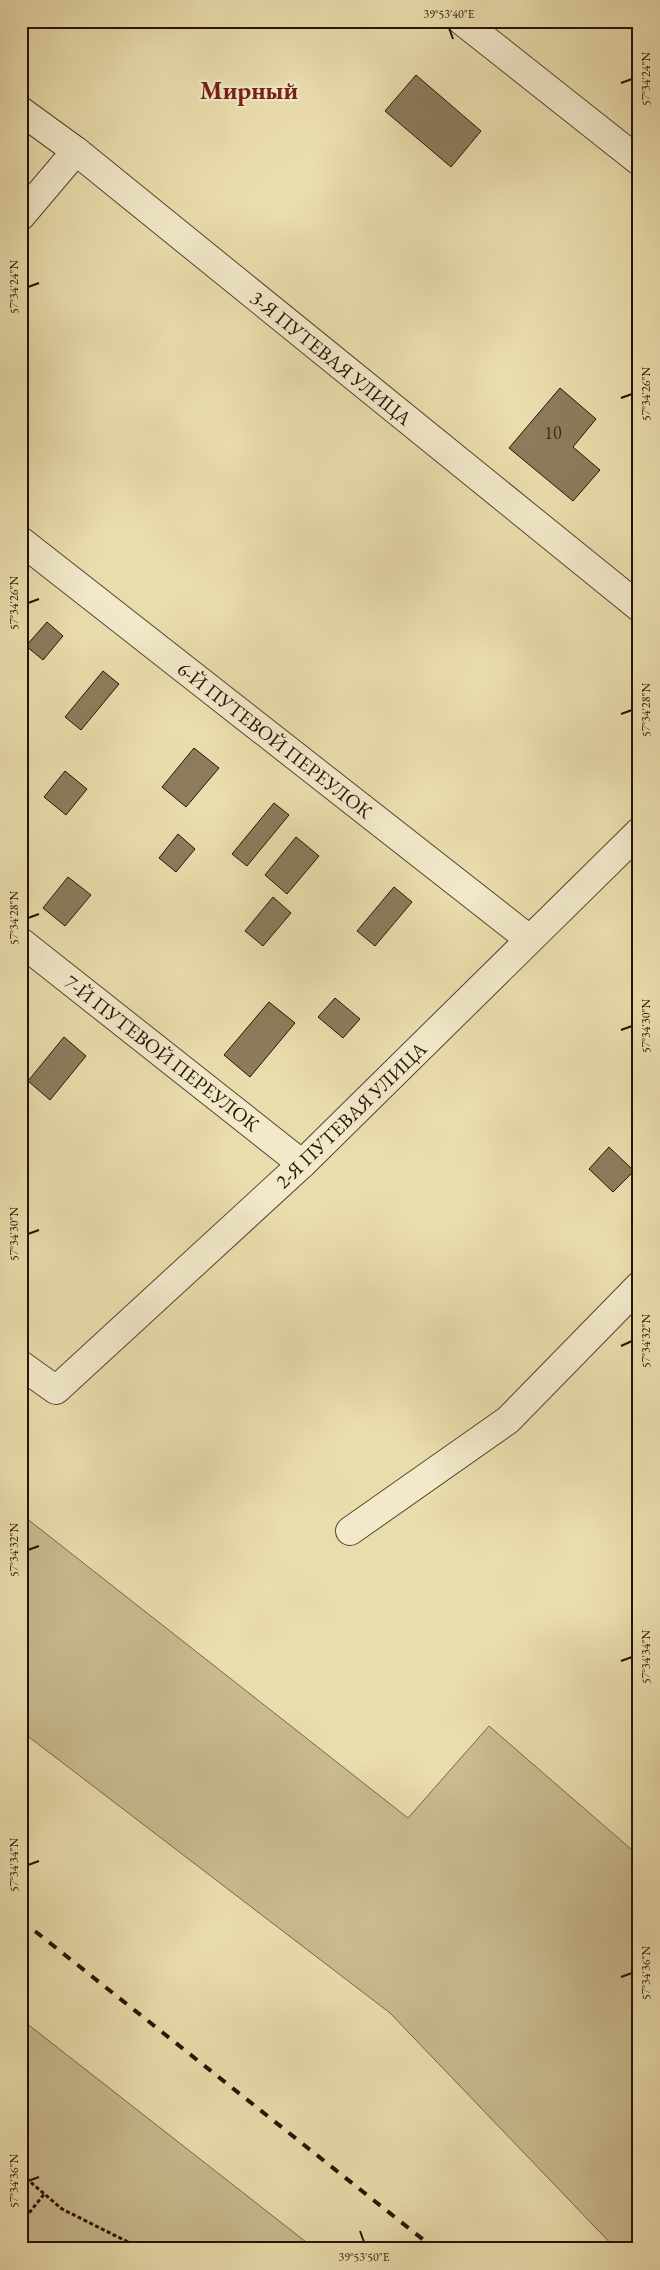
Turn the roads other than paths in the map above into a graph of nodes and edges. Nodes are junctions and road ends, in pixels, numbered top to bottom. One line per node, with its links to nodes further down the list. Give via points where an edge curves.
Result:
1 (462, 21): 4 (street)
2 (21, 111): 3 (street, 3-Я ПУТЕВАЯ УЛИЦА)
3 (76, 151): 5 (street); 7 (street, 3-Я ПУТЕВАЯ УЛИЦА)
4 (639, 161)
5 (21, 216)
6 (21, 541): 9 (street, 6-Й ПУТЕВОЙ ПЕРЕУЛОК)
7 (639, 607)
8 (639, 832): 9 (street, 2-Я ПУТЕВАЯ УЛИЦА)
9 (529, 939): 11 (street, 2-Я ПУТЕВАЯ УЛИЦА)
10 (21, 942): 11 (street, 7-Й ПУТЕВОЙ ПЕРЕУЛОК)
11 (302, 1164): 13 (street, 2-Я ПУТЕВАЯ УЛИЦА, via 56,1390)
12 (639, 1286): 14 (street, via 508,1420)
13 (21, 1365)
14 (350, 1531)

